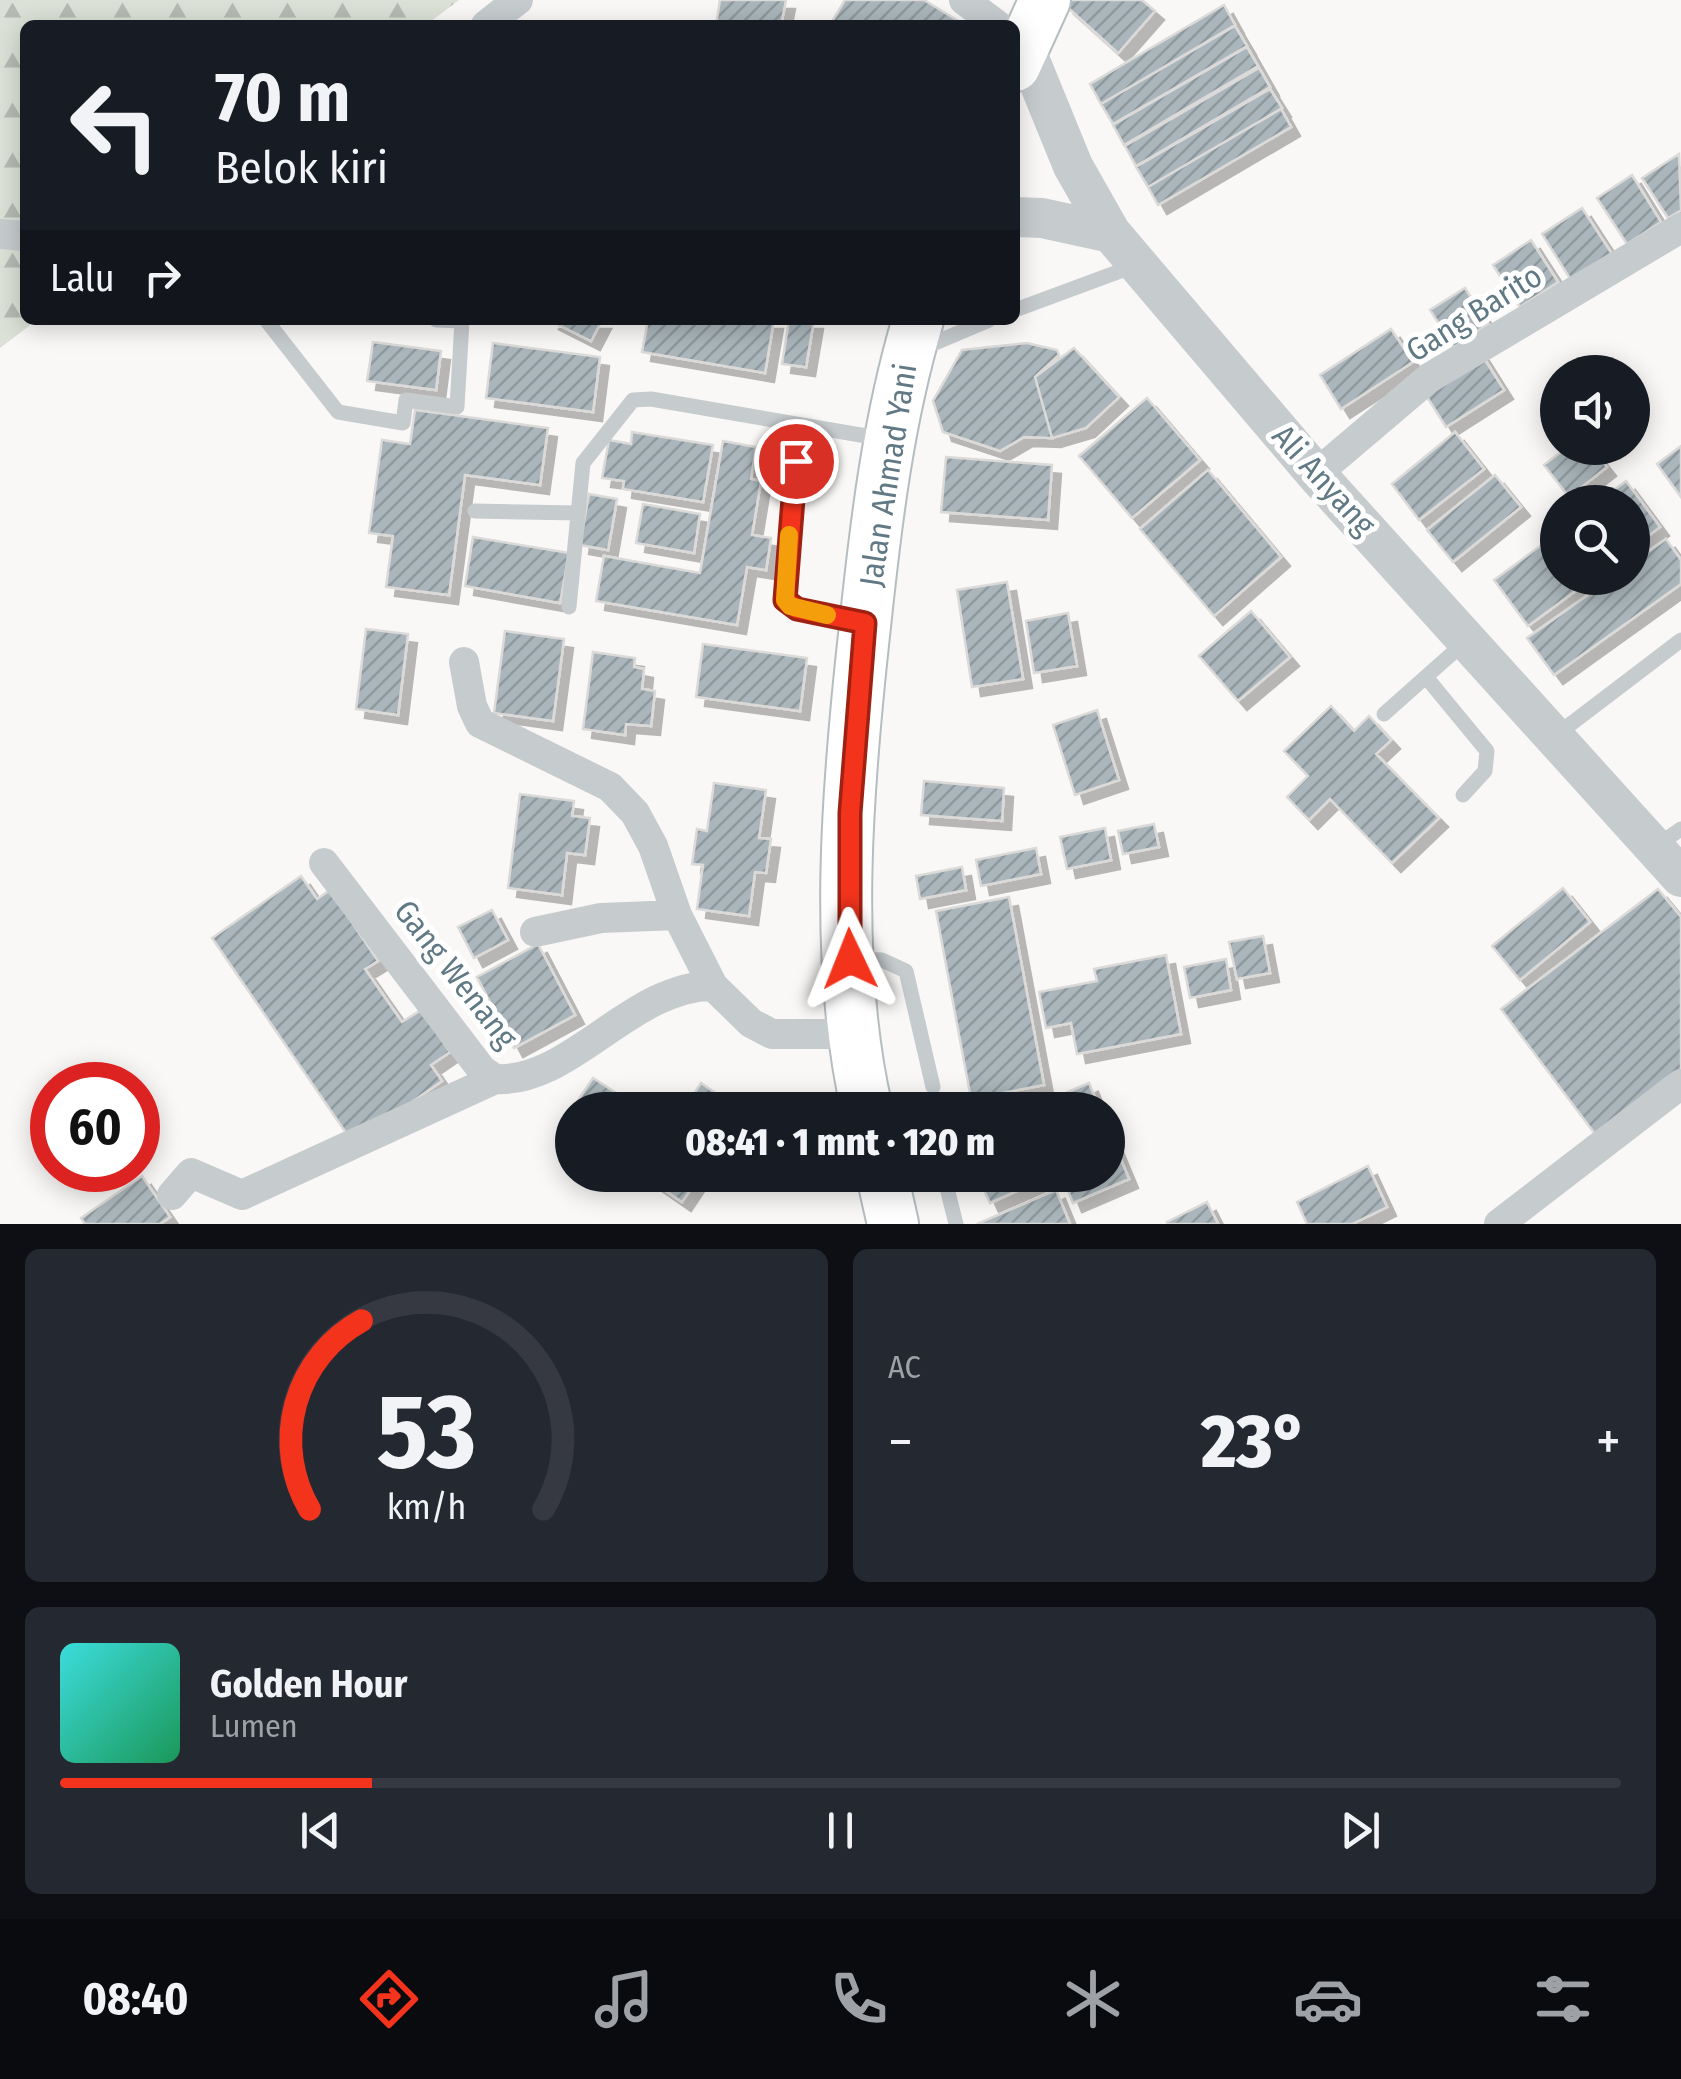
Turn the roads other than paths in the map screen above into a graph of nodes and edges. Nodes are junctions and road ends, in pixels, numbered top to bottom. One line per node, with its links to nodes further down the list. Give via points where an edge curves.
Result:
1 (518, 0): 3 (street)
2 (964, 0): 4 (street)
3 (492, 20)
4 (1010, 20)
5 (1024, 26): 8 (street, Ali Anyang, via 1073,166)
6 (1020, 217): 8 (street)
7 (1681, 228): 17 (street, Gang Barito, via 1429,378)
8 (1111, 233): 9 (street, Ali Anyang)
9 (1137, 264): 10 (lane); 17 (street, Ali Anyang)
10 (1020, 308)
11 (270, 325): 12 (lane, via 338,412 403,422 406,400 457,407)
12 (462, 325)
13 (968, 325): 14 (lane)
14 (913, 338): 16 (main road, Jalan Ahmad Yani)
15 (799, 428): 16 (lane); 19 (lane, via 633,400 583,463); 21 (lane, via 785,600 797,609)
16 (888, 440): 21 (main road, Jalan Ahmad Yani)
17 (1316, 474): 22 (street, Ali Anyang)
18 (475, 510): 19 (lane)
19 (578, 512): 20 (lane)
20 (569, 607)
21 (865, 623): 33 (main road, Jalan Ahmad Yani, via 850,813)
22 (1468, 640): 25 (lane); 27 (street, Ali Anyang)
23 (1681, 640): 27 (lane)
24 (464, 662): 31 (street, via 480,723 625,800 653,846)
25 (1426, 677): 26 (lane); 28 (lane, via 1487,750 1485,772)
26 (1384, 714)
27 (1554, 736): 29 (street, Ali Anyang)
28 (1464, 794)
29 (1672, 851)
30 (324, 863): 36 (street, Gang Wenang)
31 (677, 915): 32 (street, via 601,918); 34 (street)
32 (535, 932)
33 (850, 959): 35 (main road, Jalan Ahmad Yani); 38 (lane, via 882,960 906,971)
34 (713, 986): 35 (street, via 751,1024 772,1034); 36 (street, Gang Wenang, via 675,990 530,1075)
35 (854, 1034): 39 (main road, Jalan Ahmad Yani)
36 (495, 1079): 41 (street, via 242,1195 191,1173)
37 (1681, 1084): 43 (street)
38 (933, 1087)
39 (864, 1092)
40 (948, 1192): 42 (lane)
41 (172, 1195)
42 (956, 1224)
43 (1499, 1224)

